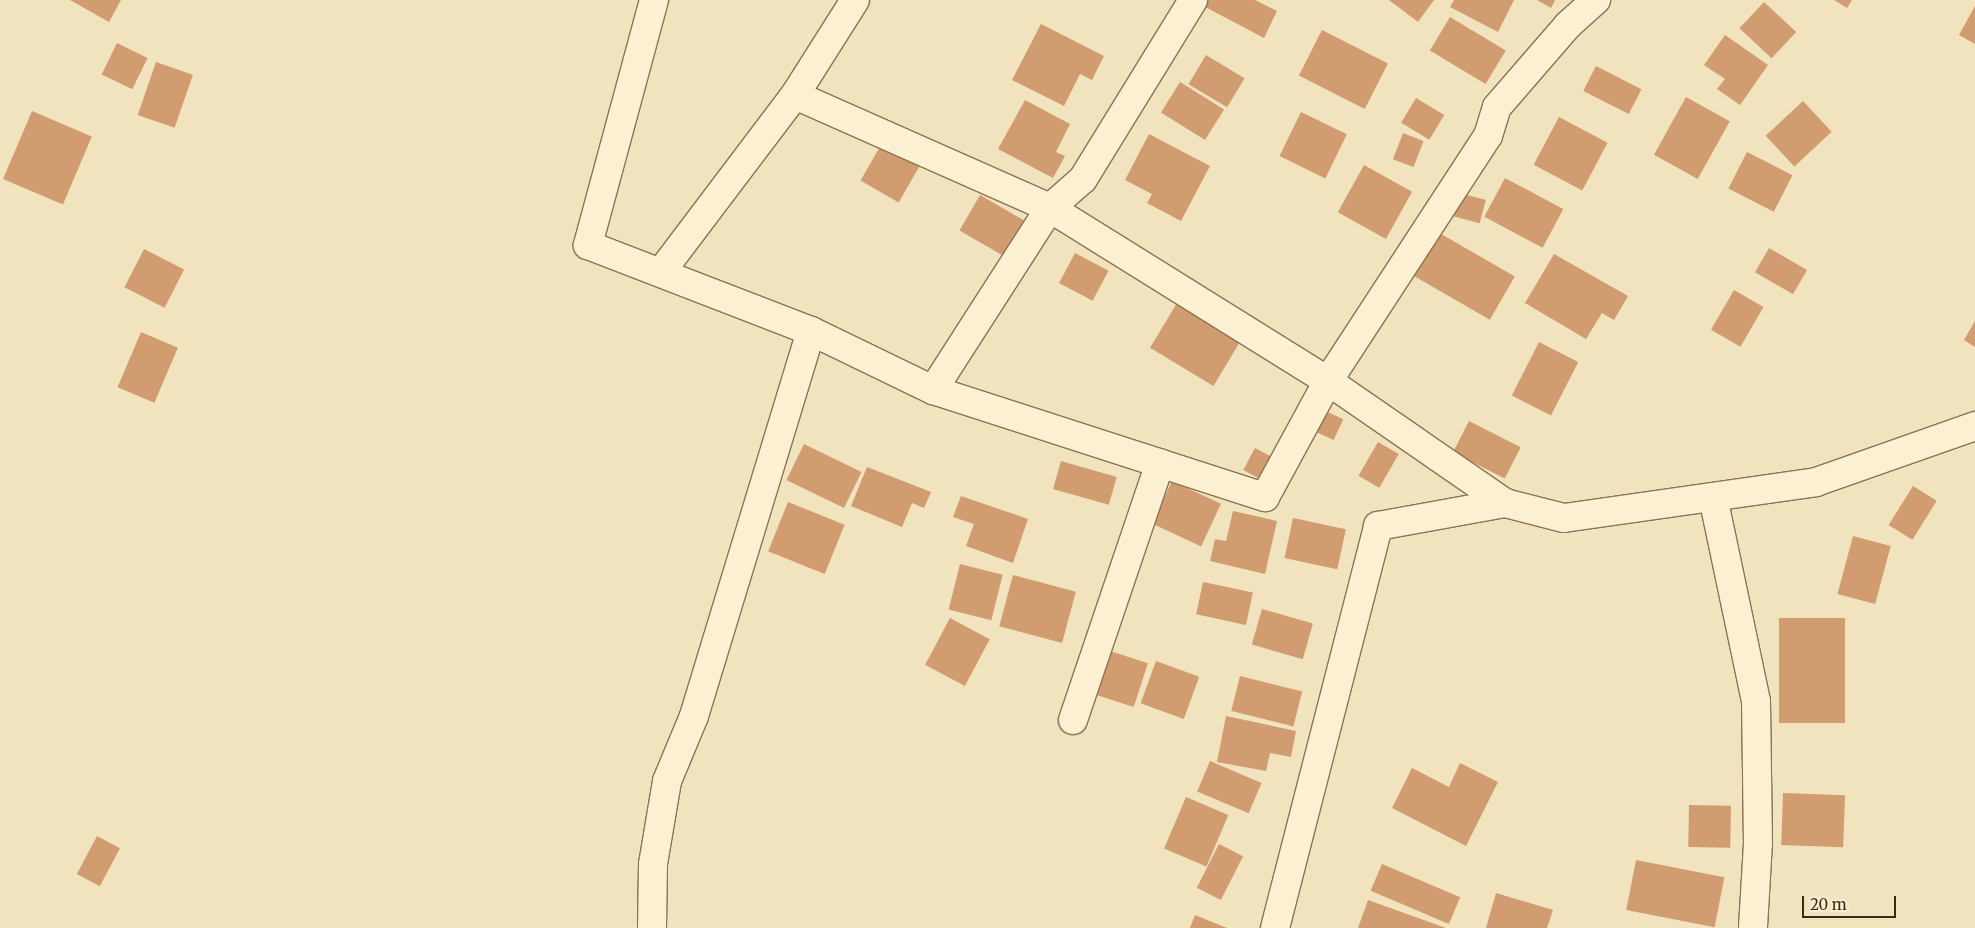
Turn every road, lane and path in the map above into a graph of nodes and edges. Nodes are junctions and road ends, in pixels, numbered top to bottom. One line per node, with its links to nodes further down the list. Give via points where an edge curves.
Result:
1 (654, 0): 7 (street, via 588,245)
2 (855, 0): 5 (street)
3 (1193, 0): 6 (street, via 1082,178)
4 (1596, 0): 9 (street, via 1568,25 1497,107 1488,136)
5 (795, 95): 6 (street); 7 (street)
6 (1050, 208): 9 (street); 10 (street)
7 (661, 272): 8 (street)
8 (811, 331): 10 (street); 16 (street, via 694,716 667,781 653,864)
9 (1328, 381): 12 (street, via 1266,497); 14 (street)
10 (933, 390): 12 (street)
11 (1975, 426): 13 (street, via 1816,482)
12 (1160, 463): 15 (street)
13 (1713, 497): 14 (street, via 1564,518); 18 (street, via 1756,701 1758,843)
14 (1505, 503): 17 (street, via 1378,526)
15 (1073, 720)
16 (652, 928)
17 (1275, 928)
18 (1753, 928)

